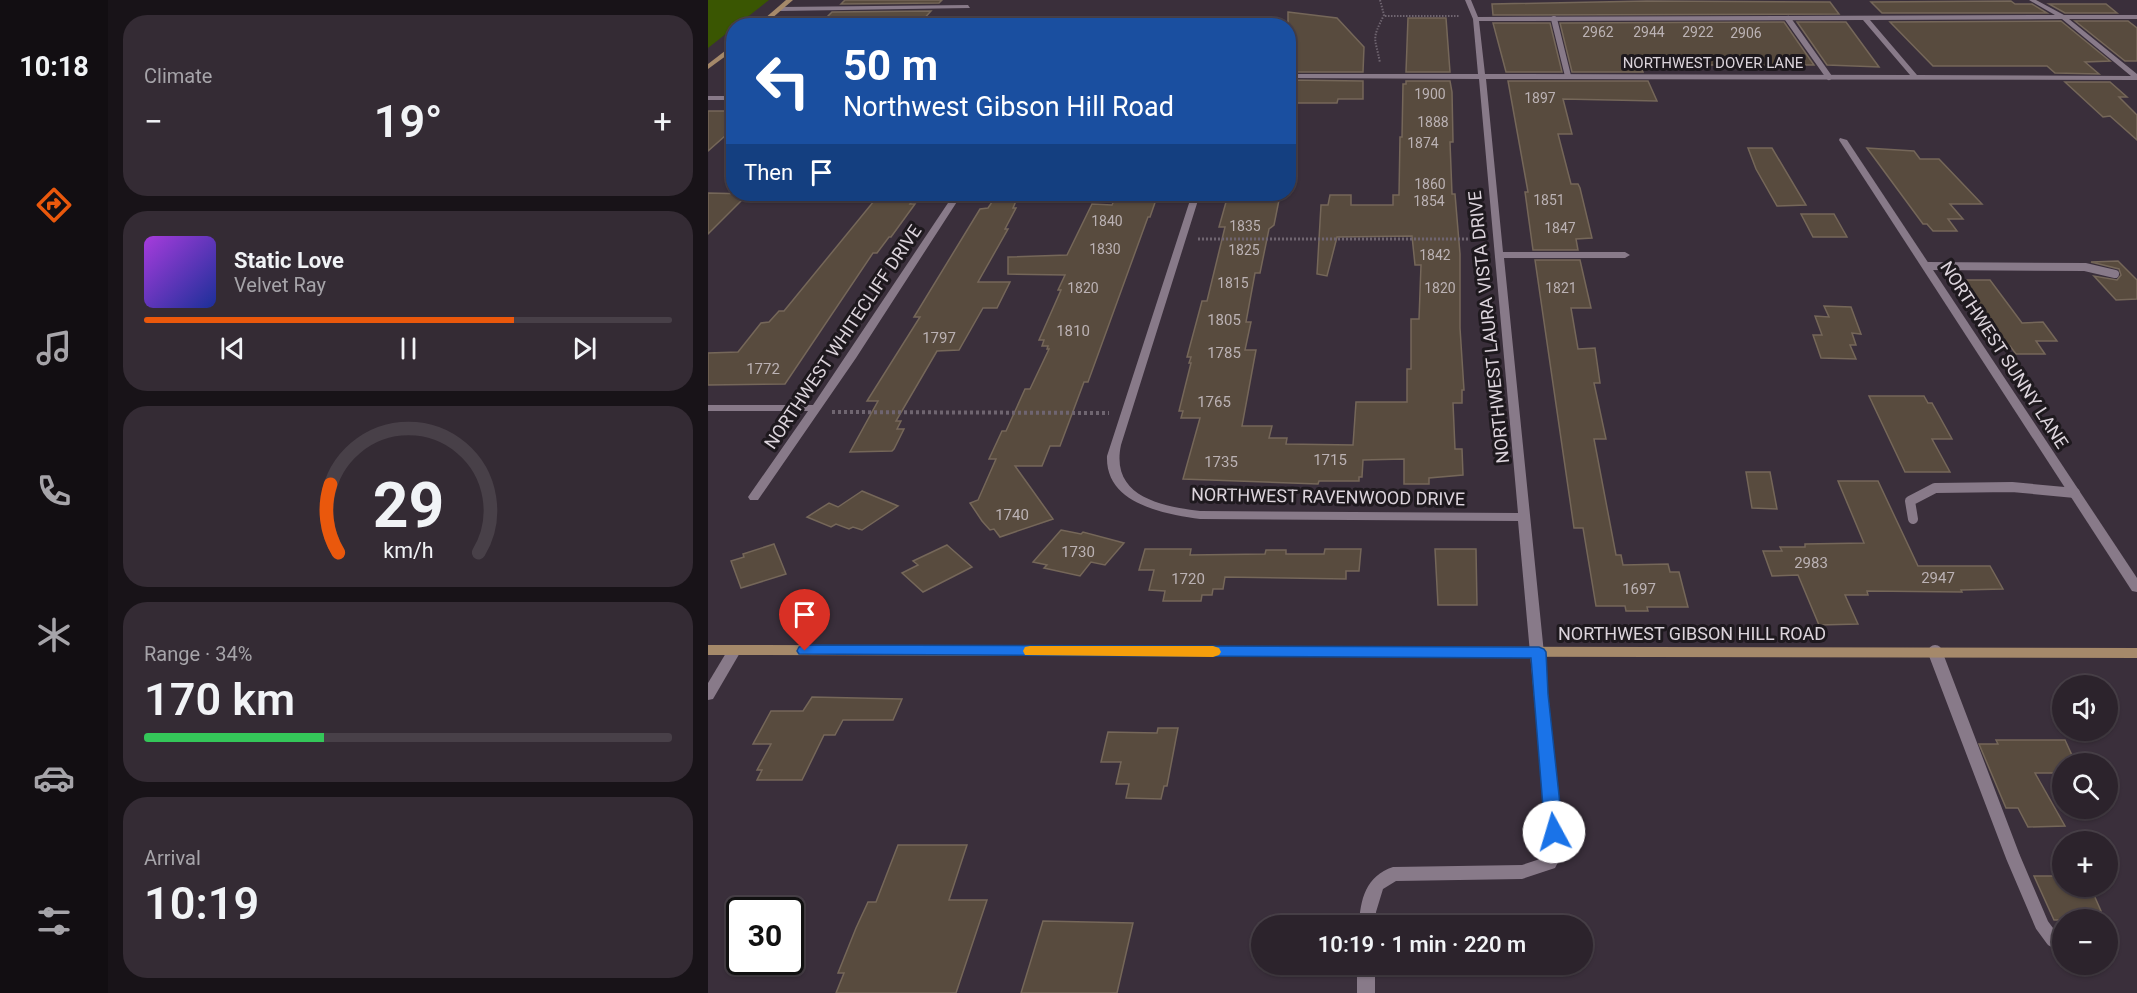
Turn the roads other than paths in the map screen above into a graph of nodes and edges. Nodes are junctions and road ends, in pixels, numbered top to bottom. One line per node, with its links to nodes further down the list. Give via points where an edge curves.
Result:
1 (790, 0): 5 (main road)
2 (1468, 0): 8 (street, NORTHWEST LAURA VISTA DRIVE)
3 (2032, 0): 9 (street)
4 (968, 7): 5 (street)
5 (780, 9): 7 (main road)
6 (2137, 17): 9 (street)
7 (769, 18)
8 (1475, 18): 10 (street); 16 (street, NORTHWEST LAURA VISTA DRIVE)
9 (2064, 18): 12 (street); 20 (street)
10 (1554, 19): 11 (street); 17 (lane)
11 (1788, 19): 12 (street); 18 (lane)
12 (1866, 19): 19 (street)
13 (726, 52): 14 (main road)
14 (708, 67)
15 (1296, 76): 16 (street, NORTHWEST DOVER LANE)
16 (1482, 76): 17 (street, NORTHWEST DOVER LANE); 26 (street, NORTHWEST LAURA VISTA DRIVE)
17 (1568, 76): 18 (street, NORTHWEST DOVER LANE)
18 (1829, 77): 19 (street, NORTHWEST DOVER LANE)
19 (1915, 77): 20 (street, NORTHWEST DOVER LANE)
20 (2137, 77)
21 (708, 98): 22 (street)
22 (726, 98)
23 (1844, 140): 28 (street, NORTHWEST SUNNY LANE)
24 (953, 201): 31 (street, NORTHWEST WHITECLIFF DRIVE)
25 (1194, 201): 34 (street, NORTHWEST RAVENWOOD DRIVE, via 1115,445 1113,464 1127,491 1170,511 1229,516)
26 (1501, 255): 27 (street); 34 (street, NORTHWEST LAURA VISTA DRIVE)
27 (1625, 255)
28 (1928, 266): 29 (lane, via 2067,266); 32 (street, NORTHWEST SUNNY LANE)
29 (2115, 274)
30 (708, 408): 31 (street)
31 (814, 410): 33 (street, NORTHWEST WHITECLIFF DRIVE)
32 (2075, 493): 35 (lane, via 2012,487 1935,488 1910,501); 36 (street, NORTHWEST SUNNY LANE)
33 (754, 497)
34 (1524, 517): 39 (street, NORTHWEST LAURA VISTA DRIVE)
35 (1913, 519)
36 (2137, 588)
37 (708, 650): 38 (main road, NORTHWEST GIBSON HILL ROAD)
38 (735, 651): 39 (main road, NORTHWEST GIBSON HILL ROAD); 42 (street)
39 (1539, 652): 40 (main road, NORTHWEST GIBSON HILL ROAD); 43 (street, NORTHWEST LAURA VISTA DRIVE, via 1556,851 1548,863 1522,872 1394,874 1376,885)
40 (1935, 652): 41 (main road, NORTHWEST GIBSON HILL ROAD); 44 (lane, via 2013,857)
41 (2137, 653)
42 (708, 695)
43 (1368, 915)
44 (2052, 938)
45 (1366, 975): 46 (street)
46 (1366, 993)

